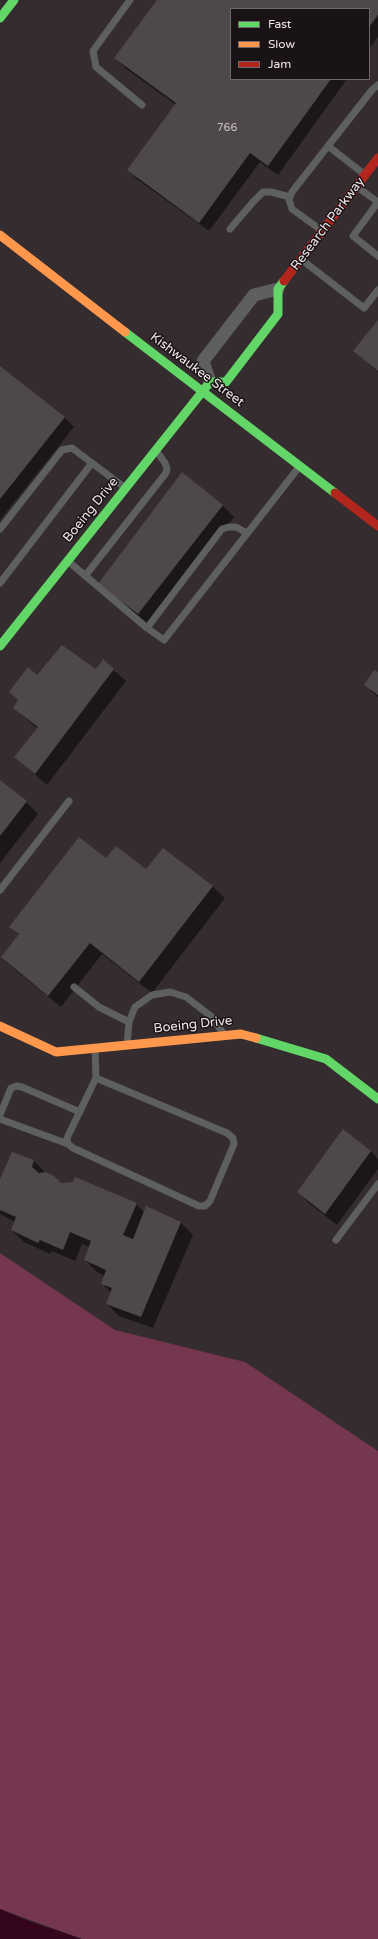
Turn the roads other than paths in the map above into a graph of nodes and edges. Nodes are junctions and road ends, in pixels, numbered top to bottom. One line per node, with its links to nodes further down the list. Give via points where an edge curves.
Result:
1 (14, 0): 3 (main road)
2 (130, 0): 5 (lane, via 93,51 96,67)
3 (0, 18)
4 (378, 85): 6 (lane)
5 (142, 105)
6 (328, 146): 8 (lane); 10 (lane)
7 (378, 158): 8 (main road, Research Parkway)
8 (365, 176): 9 (main road, Research Parkway)
9 (357, 187): 11 (lane); 13 (main road, Research Parkway)
10 (290, 197): 12 (lane, via 263,192); 13 (lane, via 292,209)
11 (378, 202): 15 (lane, via 353,236)
12 (230, 229)
13 (323, 232): 16 (main road, Research Parkway)
14 (0, 235): 19 (main road, Kishwaukee Street)
15 (378, 256)
16 (302, 260): 17 (main road, Research Parkway); 18 (lane, via 364,308)
17 (278, 289): 19 (main road, via 278,314 226,382); 19 (street, via 254,294 203,361)
18 (378, 290)
19 (207, 386): 20 (main road, Boeing Drive); 22 (main road, Kishwaukee Street)
20 (156, 450): 23 (main road, Boeing Drive); 28 (lane, via 165,463 166,473)
21 (92, 463): 23 (lane); 25 (lane, via 72,448 62,450); 29 (lane)
22 (300, 465): 24 (main road, Kishwaukee Street); 26 (lane)
23 (126, 488): 27 (main road, Boeing Drive)
24 (378, 526)
25 (0, 529)
26 (247, 533): 30 (lane, via 236,527 222,529); 30 (lane, via 167,642)
27 (68, 561): 28 (lane); 31 (main road, Boeing Drive)
28 (85, 576): 30 (lane)
29 (0, 583)
30 (147, 628)
31 (0, 646)
32 (69, 801): 33 (lane)
33 (0, 890)
34 (74, 988): 35 (lane, via 99,1007)
35 (129, 1022): 37 (lane, via 135,1007 152,995 170,992 186,997 212,1017); 38 (lane)
36 (0, 1026): 39 (main road, Boeing Drive, via 56,1052)
37 (224, 1035): 38 (main road, Boeing Drive); 41 (main road, Boeing Drive, via 241,1034 326,1059)
38 (127, 1045): 39 (main road, Boeing Drive)
39 (95, 1048): 40 (lane)
40 (96, 1078): 42 (lane); 45 (lane, via 227,1132 233,1138 234,1144 210,1201 205,1206 199,1206)
41 (378, 1099)
42 (80, 1112): 43 (lane, via 17,1086 11,1088); 45 (lane, via 67,1138)
43 (0, 1115)
44 (0, 1119): 45 (lane)
45 (68, 1144)
46 (378, 1184): 47 (lane)
47 (336, 1240)

